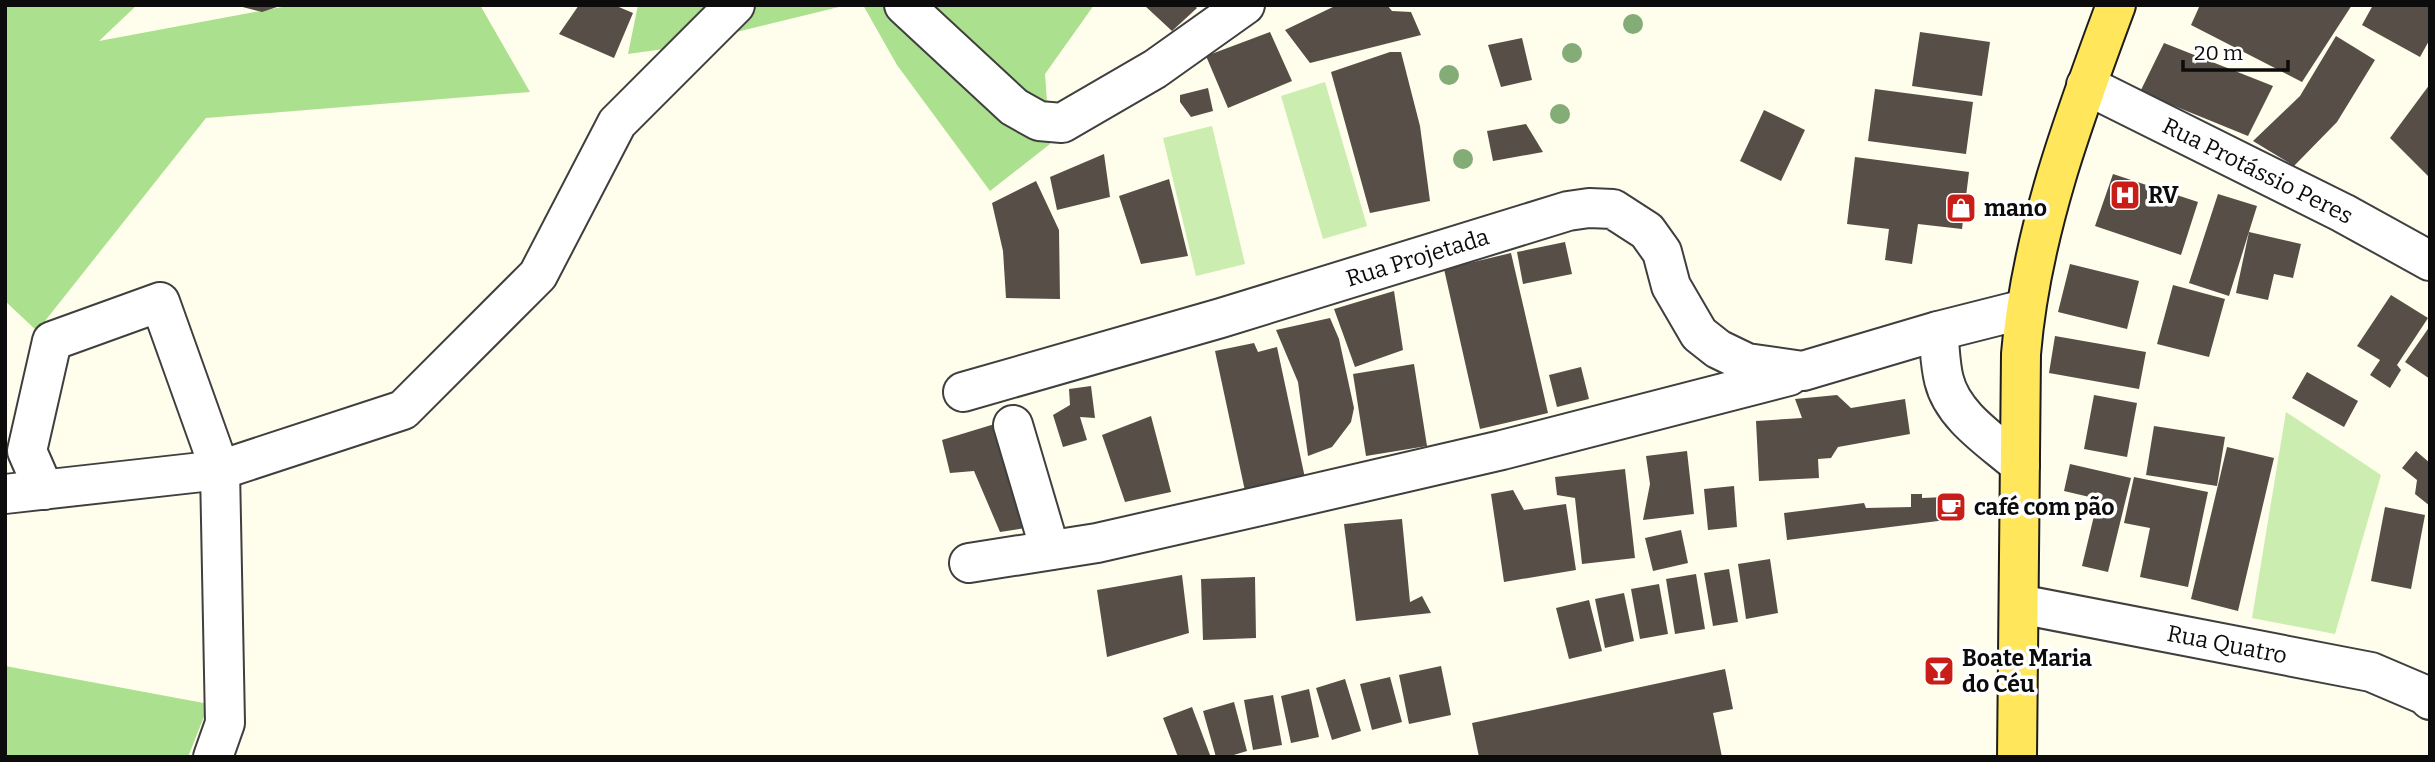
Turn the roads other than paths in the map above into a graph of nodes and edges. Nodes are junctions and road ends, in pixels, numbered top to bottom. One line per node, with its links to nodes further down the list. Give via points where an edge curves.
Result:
1 (735, 5): 13 (street, via 617,123 538,275 403,410)
2 (904, 5): 3 (street, via 1014,107 1039,121 1062,123 1155,69)
3 (1245, 5)
4 (2116, 5): 5 (main road)
5 (2086, 85): 6 (street, Rua Protássio Peres); 7 (main road, via 2063,153)
6 (2430, 261)
7 (2025, 309): 8 (street, Rua Projetada); 12 (main road)
8 (1938, 331): 9 (street, Rua Projetada); 12 (street, via 1944,382 1952,399 1965,418)
9 (1803, 371): 10 (street, Rua Projetada, via 1747,363 1718,349 1699,334 1671,286 1662,252 1647,231 1613,209 1589,208); 16 (street, Rua Projetada, via 1502,450)
10 (963, 392)
11 (1013, 425): 16 (street)
12 (2020, 465): 18 (main road)
13 (220, 470): 14 (street); 14 (street, via 160,302 52,341 27,451); 20 (street, via 225,723)
14 (44, 490): 15 (street)
15 (5, 494)
16 (1049, 550): 17 (street, Rua Projetada)
17 (969, 563)
18 (2019, 604): 19 (street, Rua Quatro, via 2371,672); 21 (main road)
19 (2430, 700)
20 (213, 757)
21 (2017, 757)

